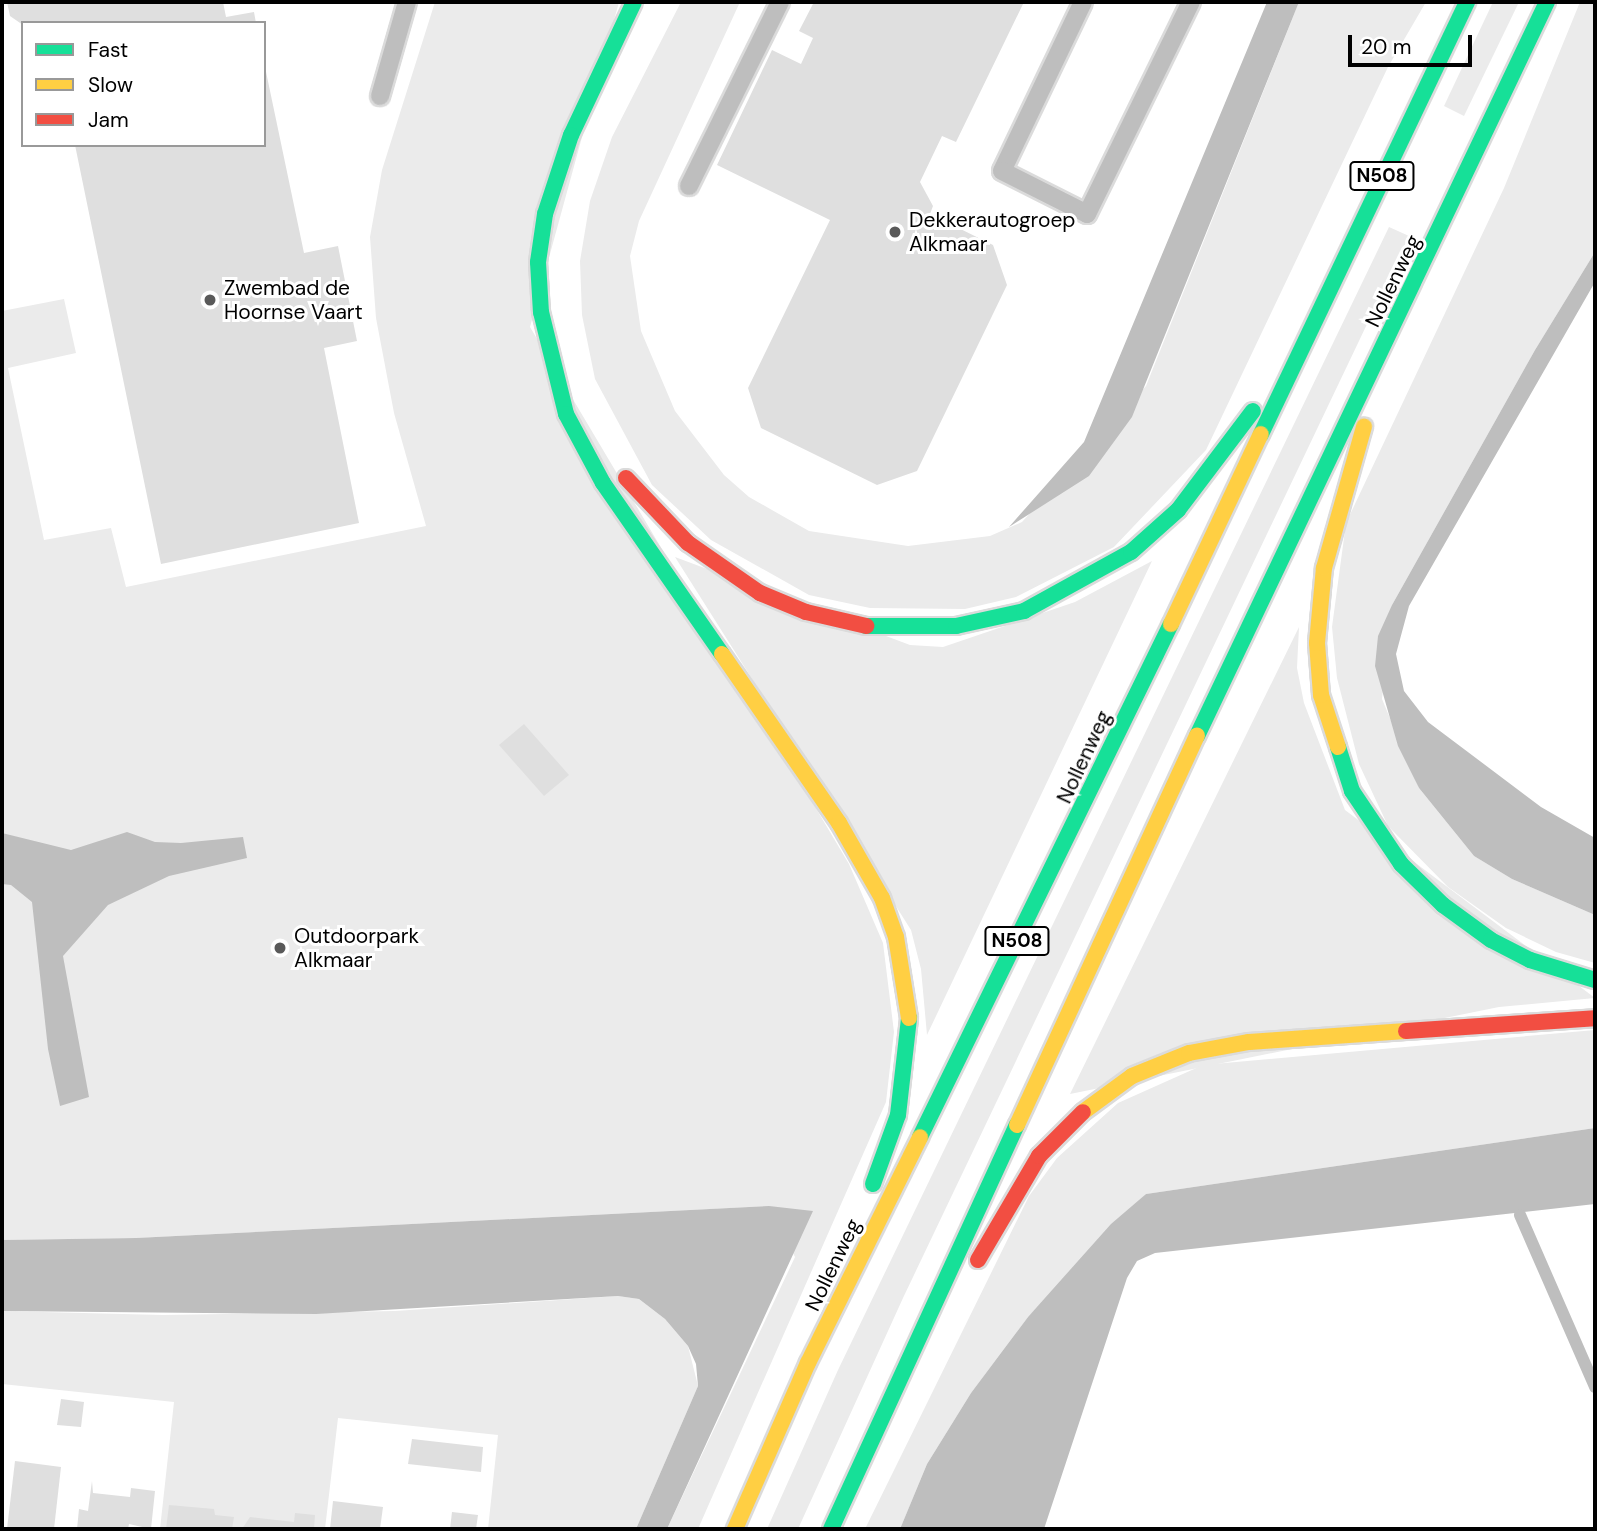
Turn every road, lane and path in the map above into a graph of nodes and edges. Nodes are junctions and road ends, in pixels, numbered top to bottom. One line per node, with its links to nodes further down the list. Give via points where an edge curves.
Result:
1 (407, 2): 8 (lane)
2 (634, 2): 15 (highway, via 571,135 545,214 538,262 543,324 566,414 603,483 839,823 882,898 896,937 909,1020 898,1115)
3 (780, 2): 9 (lane)
4 (1083, 2): 5 (lane, via 1002,172 1087,214)
5 (1191, 2)
6 (1467, 2): 11 (highway, Nollenweg / N508)
7 (1547, 2): 10 (highway, Nollenweg)
8 (380, 96)
9 (689, 186)
10 (1400, 315): 13 (highway, via 1324,568 1317,643 1321,695 1332,739 1367,819 1401,864 1443,905 1491,940 1530,960); 16 (highway, Nollenweg, via 1299,515)
11 (1298, 351): 12 (highway, via 1178,510 1131,552 1070,590 1024,611 956,626 861,626 806,612 760,593 725,572 662,521); 15 (highway, Nollenweg / N508, via 1090,794)
12 (620, 468)
13 (1595, 980)
14 (1595, 1018): 16 (highway, via 1249,1042 1189,1053 1132,1076 1065,1125 1039,1156)
15 (808, 1363): 17 (highway, Nollenweg / N508)
16 (873, 1436): 18 (highway, Nollenweg)
17 (734, 1529)
18 (831, 1529)

